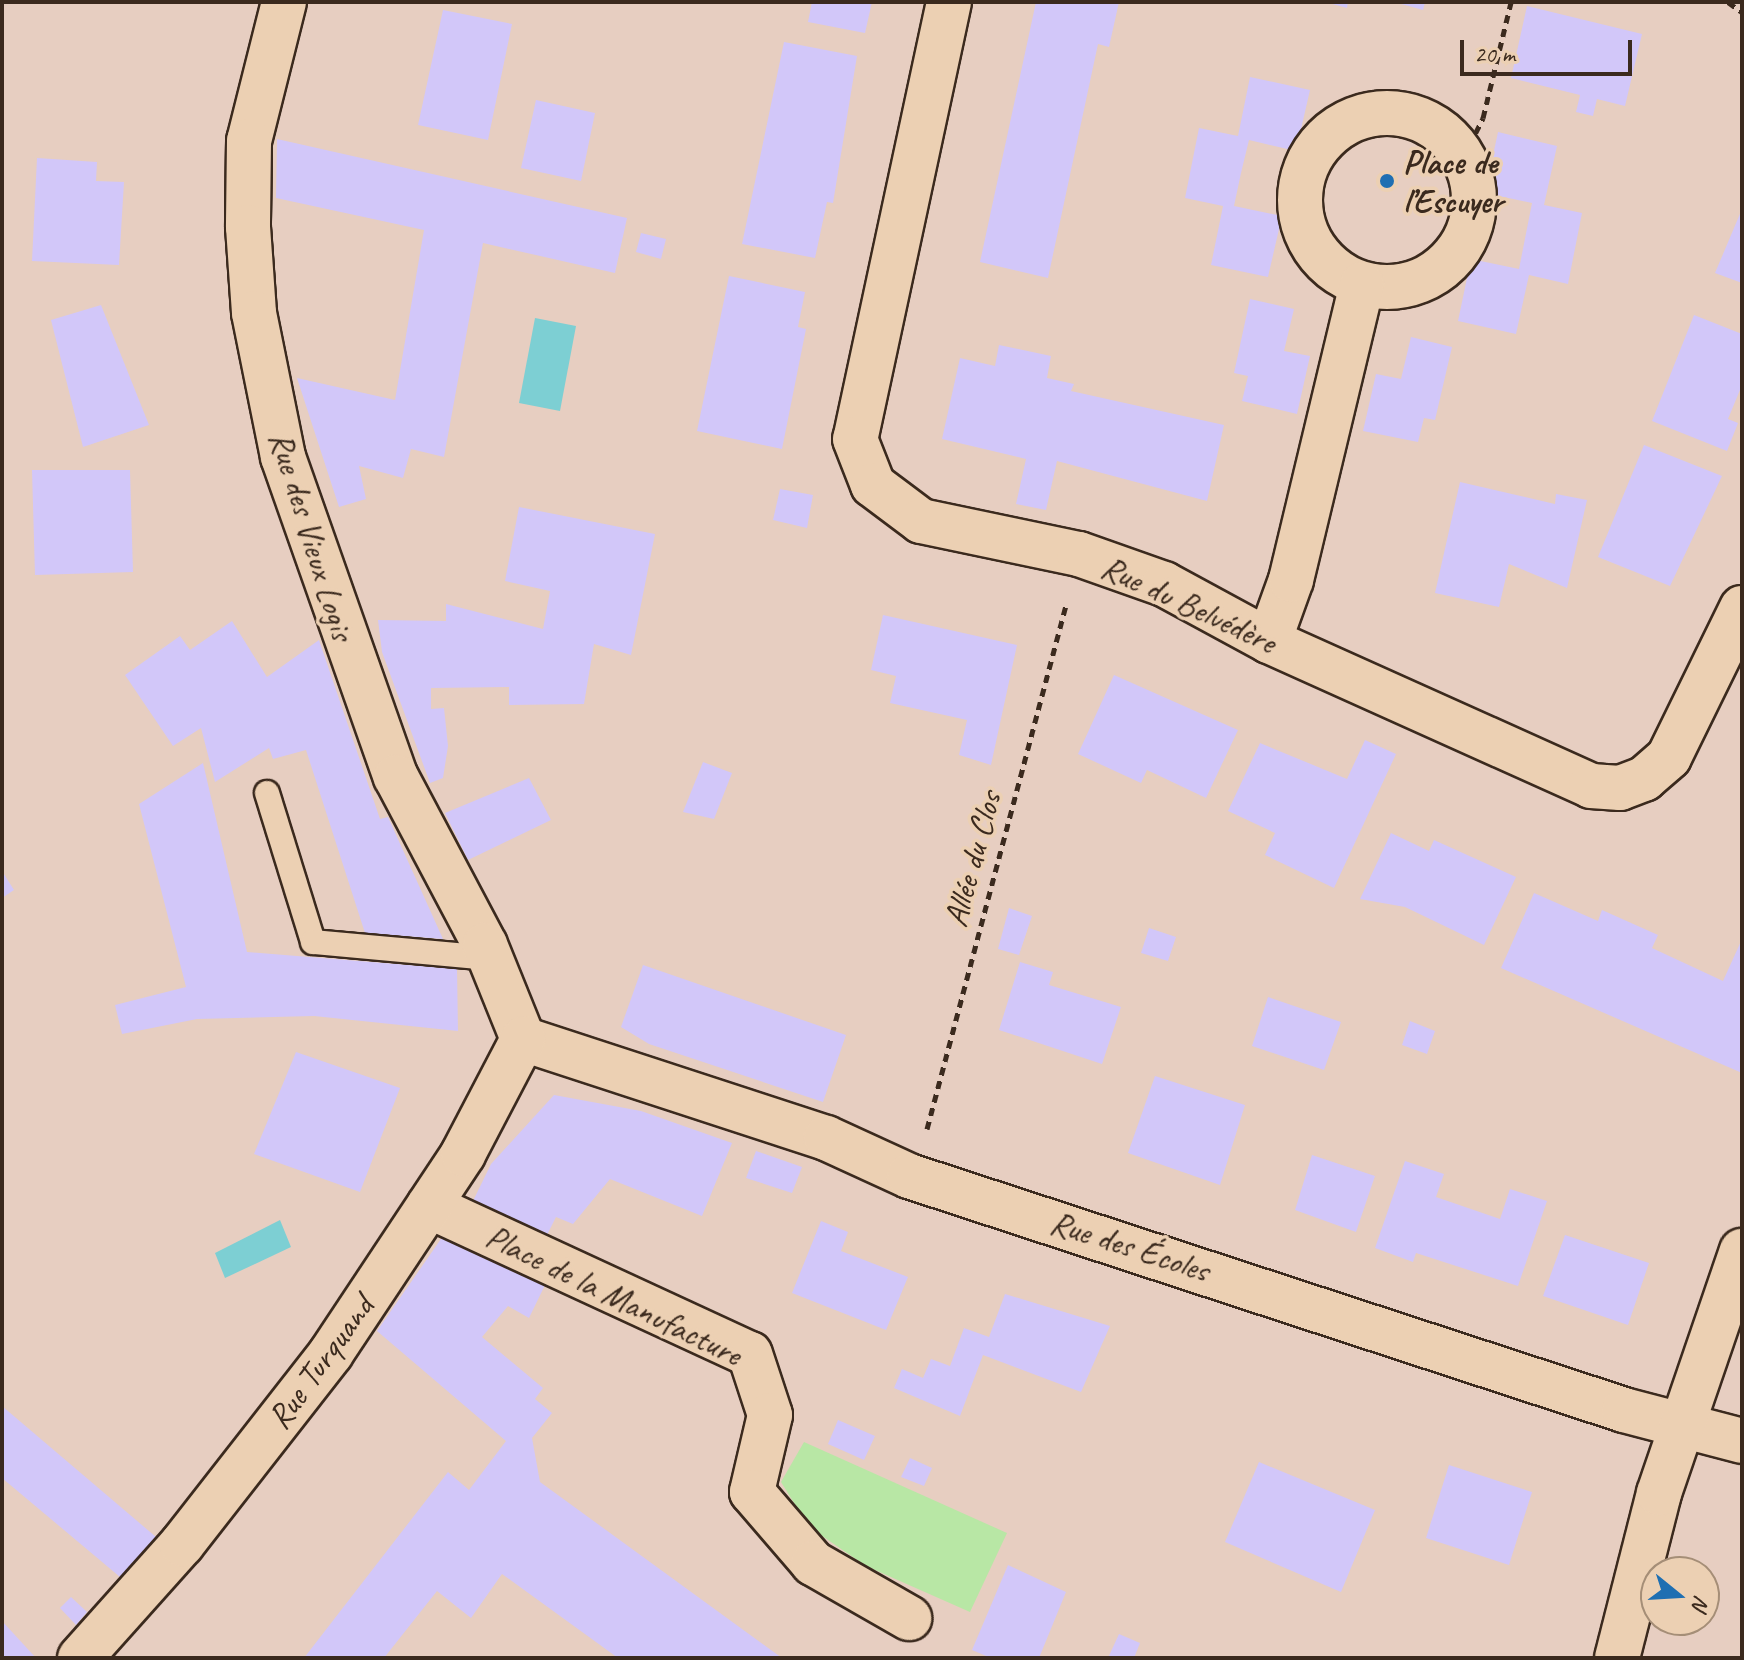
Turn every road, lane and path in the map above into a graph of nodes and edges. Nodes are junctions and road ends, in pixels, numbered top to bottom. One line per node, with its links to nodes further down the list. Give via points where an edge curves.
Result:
1 (284, 2): 12 (street, Rue des Vieux Logis, via 249,141 248,227 254,313 283,457 396,777)
2 (949, 2): 8 (street, Rue du Belvédère, via 855,439 873,485 921,521)
3 (1511, 2): 6 (path, via 1483,118)
4 (1728, 2): 5 (path)
5 (1742, 12)
6 (1463, 158): 7 (street, via 1474,202 1462,246 1438,271 1407,286); 7 (street, via 1432,126 1389,113 1345,124 1312,155 1301,221 1323,261)
7 (1362, 284): 10 (street)
8 (1079, 554): 10 (street, Rue du Belvédère, via 1164,584); 14 (path, Allée du Clos)
9 (1742, 608): 10 (street, Rue du Belvédère, via 1669,757 1620,788 1565,775)
10 (1269, 641)
11 (267, 793): 12 (lane, via 313,942)
12 (488, 958): 13 (street, Rue des Vieux Logis)
13 (523, 1039): 14 (street, Rue des Écoles, via 826,1138); 15 (street, Rue Turquand)
14 (909, 1176): 17 (street, Rue des Écoles)
15 (429, 1206): 19 (street, Place de la Manufacture, via 750,1354 770,1415 752,1492 813,1563); 20 (street, Rue Turquand, via 322,1365 182,1544)
16 (1742, 1251): 17 (street)
17 (1681, 1425): 18 (street, Rue des Écoles); 21 (street)
18 (1742, 1441)
19 (909, 1618)
20 (80, 1658)
21 (1617, 1658)

